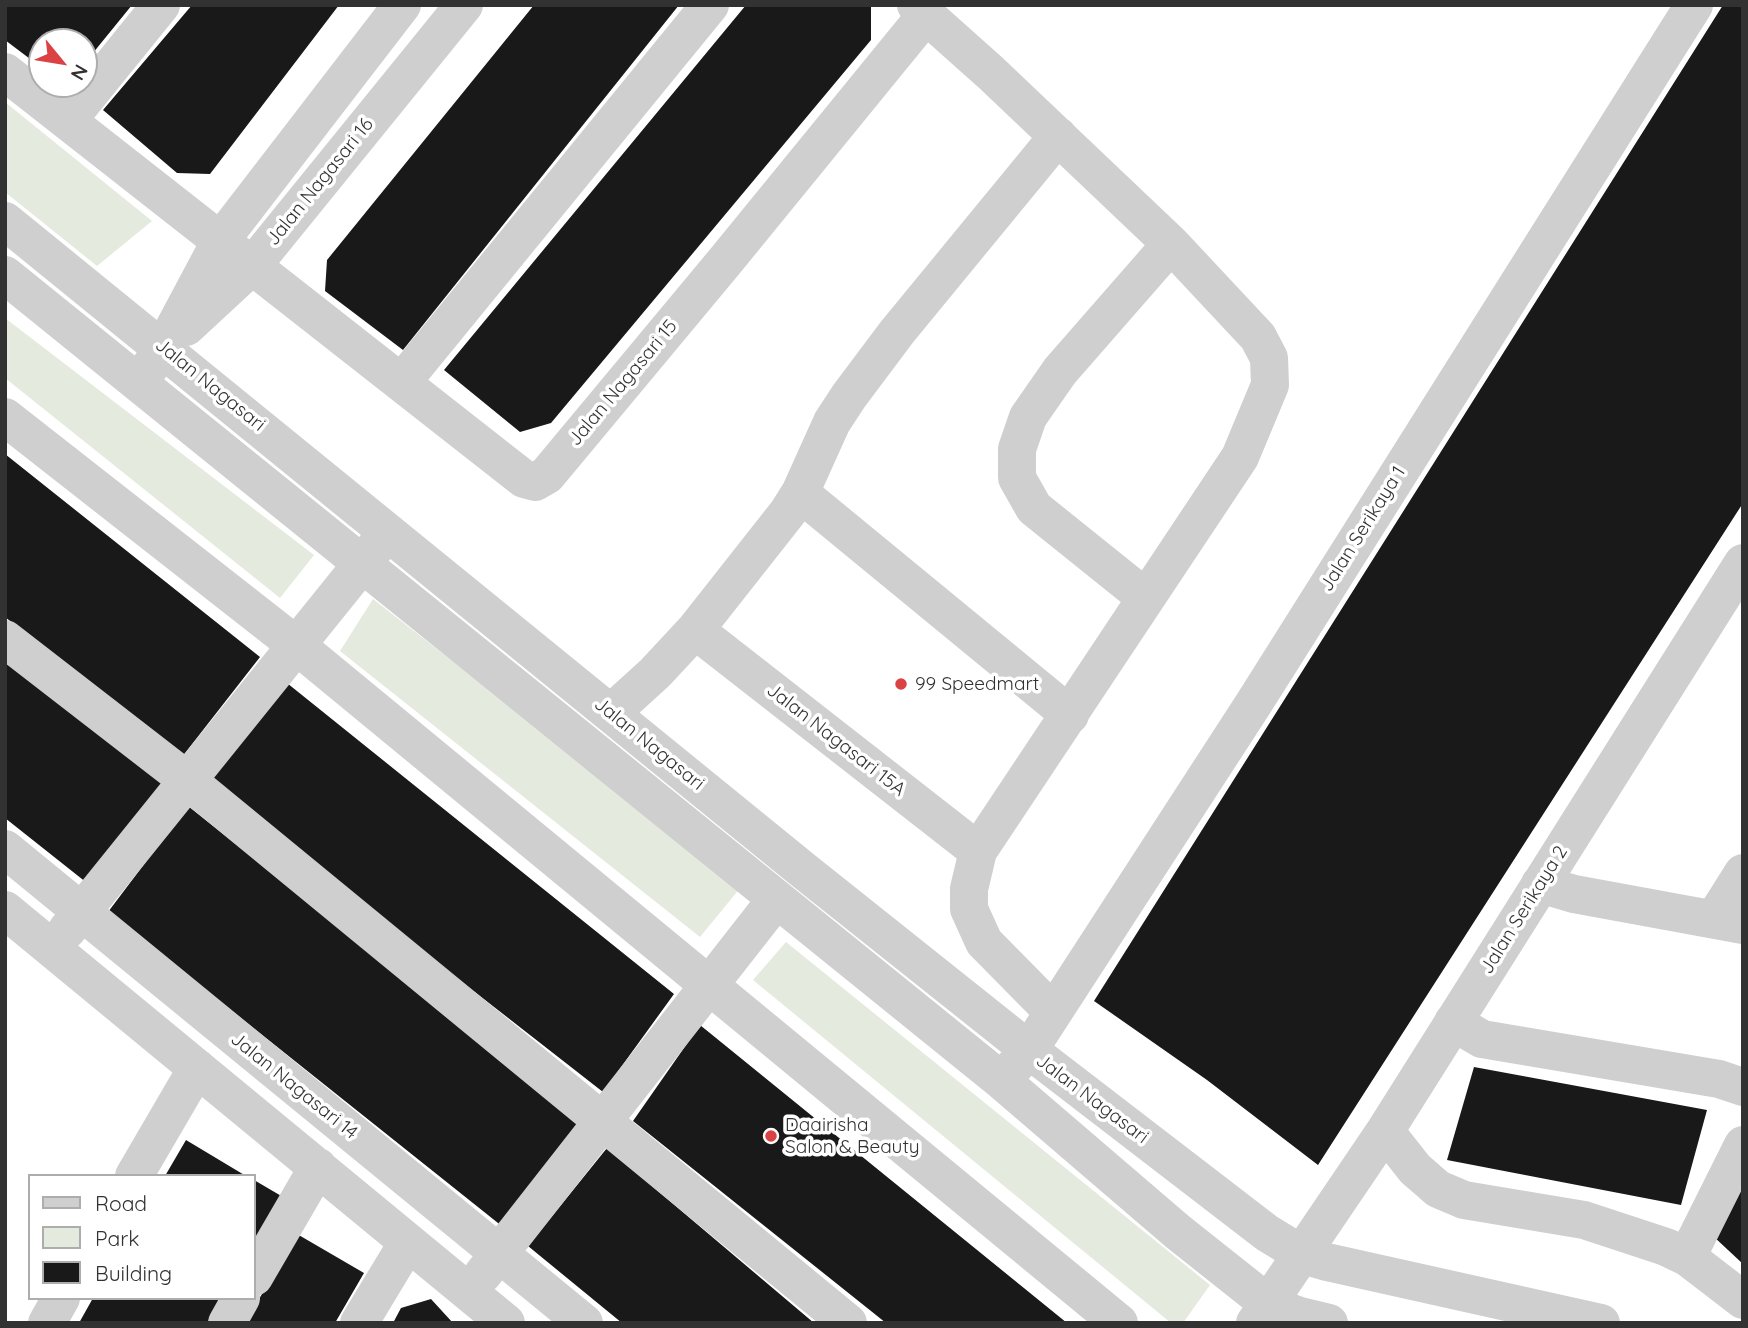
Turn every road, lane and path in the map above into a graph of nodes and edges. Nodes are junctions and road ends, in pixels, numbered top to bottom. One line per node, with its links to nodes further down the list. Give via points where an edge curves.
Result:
1 (161, 5): 8 (street)
2 (402, 5): 11 (street)
3 (710, 5): 17 (street)
4 (1693, 5): 40 (street, Jalan Serikaya 1, via 1254,703)
5 (452, 10): 13 (street, Jalan Nagasari 16)
6 (921, 10): 9 (street); 17 (street, Jalan Nagasari 15, via 547,475 536,482 524,479)
7 (5, 72): 8 (street, Jalan Nagasari 15)
8 (68, 120): 11 (street, Jalan Nagasari 15)
9 (1058, 136): 12 (street); 19 (street, via 849,396)
10 (5, 221): 15 (street, Jalan Nagasari)
11 (221, 240): 13 (street, Jalan Nagasari 15); 15 (street)
12 (1171, 244): 23 (street, via 1258,337 1269,358 1270,385 1240,457); 23 (street, via 1060,371 1028,417 1017,449 1017,478 1034,508)
13 (253, 265): 15 (street, Jalan Nagasari 16); 17 (street, Jalan Nagasari 15)
14 (5, 275): 16 (street)
15 (164, 347): 16 (street); 20 (street, Jalan Nagasari)
16 (139, 381): 21 (street)
17 (402, 382)
18 (5, 417): 26 (street)
19 (800, 493): 24 (street); 28 (street)
20 (389, 532): 21 (street); 27 (street, Jalan Nagasari)
21 (362, 563): 26 (street); 34 (street)
22 (1743, 563): 33 (street, Jalan Serikaya 2)
23 (1146, 598): 28 (street)
24 (695, 630): 27 (street); 31 (street, Jalan Nagasari 15A)
25 (5, 639): 29 (street)
26 (296, 645): 29 (street); 39 (street)
27 (611, 713): 42 (street, Jalan Nagasari)
28 (1070, 715): 31 (street)
29 (187, 780): 36 (street); 46 (street)
30 (5, 849): 36 (street, Jalan Nagasari 14)
31 (978, 851): 40 (street, via 969,909 984,942)
32 (1743, 873): 37 (street)
33 (1540, 884): 37 (street); 41 (street, Jalan Serikaya 2)
34 (775, 901): 39 (street); 44 (street)
35 (5, 910): 38 (street)
36 (82, 911): 38 (street); 52 (street, Jalan Nagasari 14)
37 (1728, 922)
38 (53, 949): 43 (street)
39 (708, 983): 46 (street); 67 (street)
40 (1053, 1013): 42 (street, Jalan Serikaya 1)
41 (1453, 1022): 45 (street, via 1482,1039 1719,1079); 47 (street, Jalan Serikaya 2)
42 (1029, 1050): 44 (street, Jalan Serikaya 1); 53 (street, Jalan Nagasari, via 1267,1233)
43 (197, 1068): 49 (street); 50 (street)
44 (1002, 1081): 60 (street, via 1178,1232)
45 (1743, 1087)
46 (605, 1121): 52 (street); 66 (street)
47 (1385, 1131): 53 (street, Jalan Serikaya 2); 54 (street, via 1415,1169 1438,1189 1464,1200 1584,1220)
48 (1743, 1145): 54 (street)
49 (318, 1167): 51 (street); 55 (street)
50 (135, 1174)
51 (408, 1242): 56 (street); 63 (street)
52 (498, 1254): 56 (street); 65 (street, Jalan Nagasari 14)
53 (1303, 1255): 60 (street, Jalan Serikaya 2); 69 (street, Jalan Nagasari)
54 (1686, 1257): 59 (street)
55 (256, 1274)
56 (468, 1292): 64 (street)
57 (60, 1300): 61 (street)
58 (240, 1300): 62 (street)
59 (1743, 1300)
60 (1263, 1314): 68 (street)
61 (47, 1323)
62 (227, 1323)
63 (359, 1323)
64 (506, 1323)
65 (584, 1323)
66 (848, 1323)
67 (1119, 1323)
68 (1329, 1323)
69 (1601, 1323)

